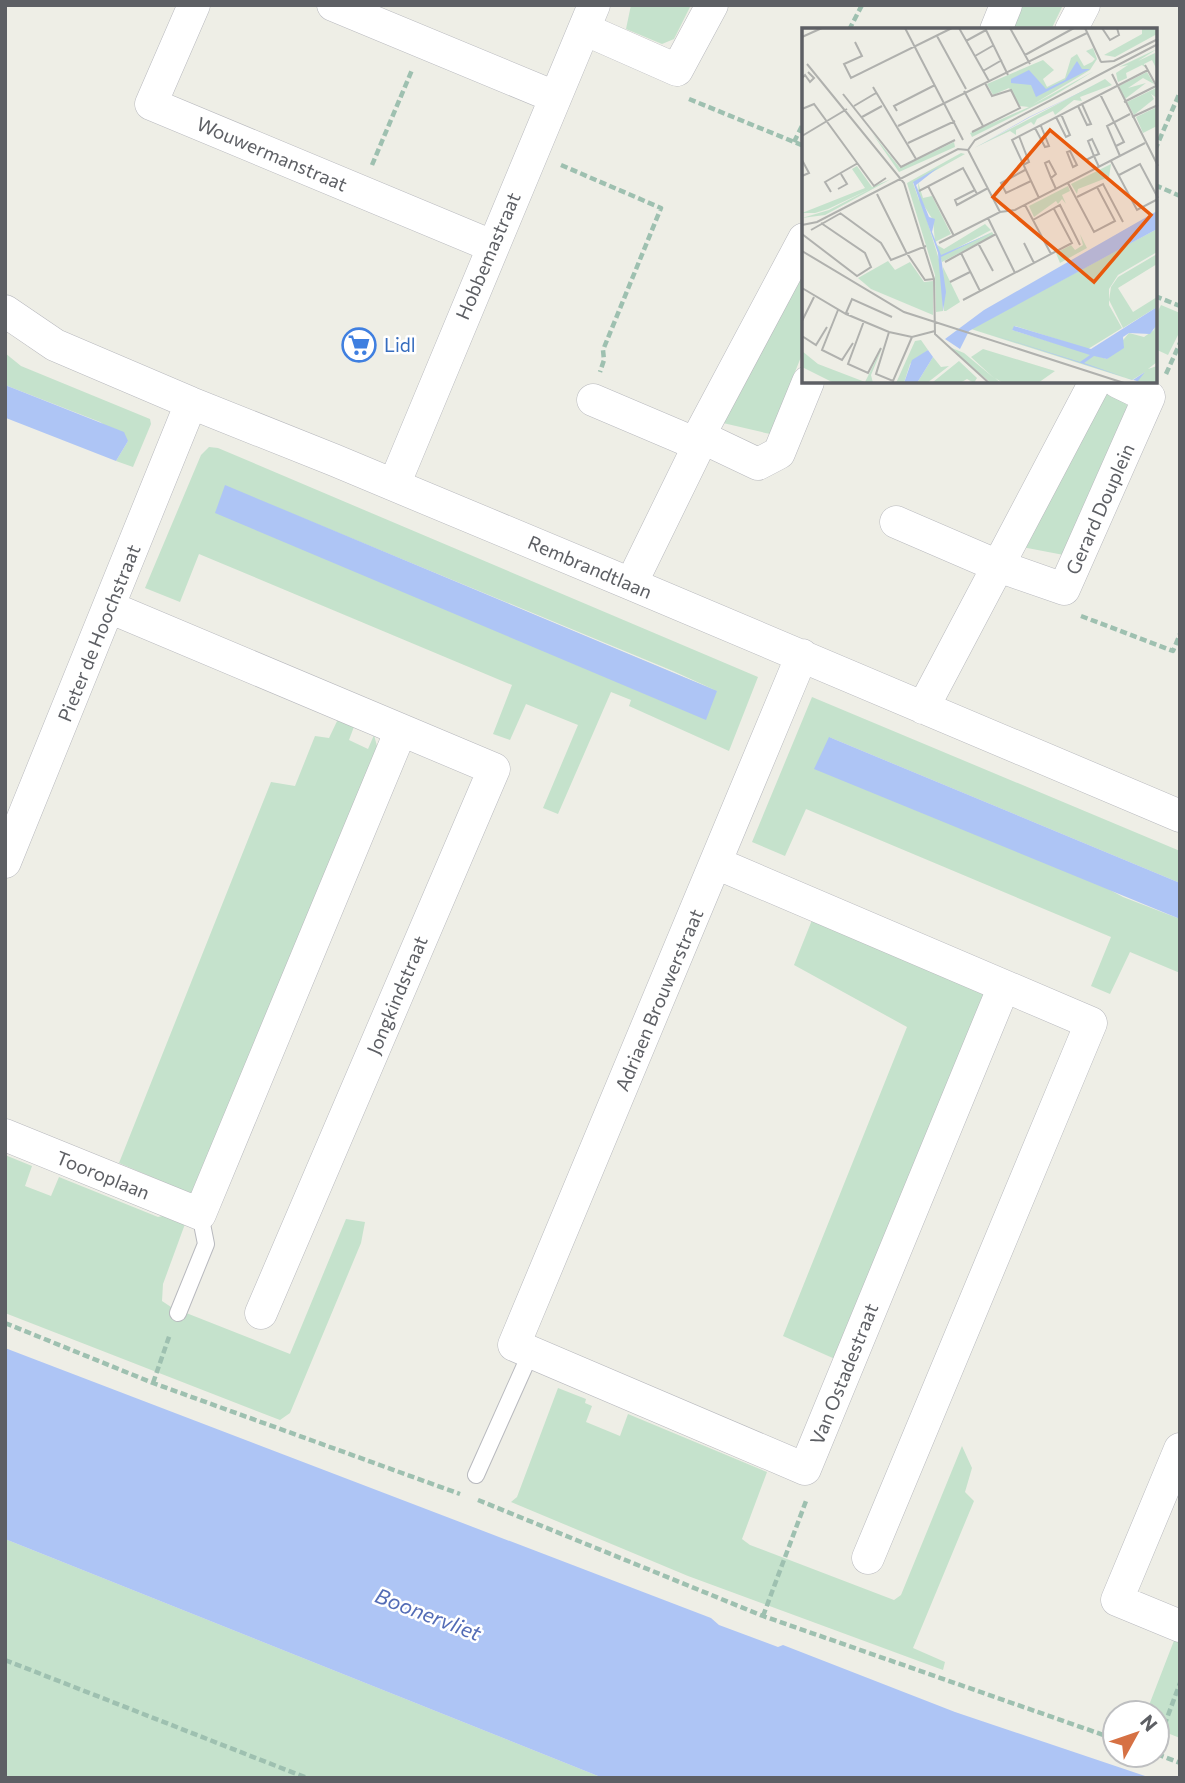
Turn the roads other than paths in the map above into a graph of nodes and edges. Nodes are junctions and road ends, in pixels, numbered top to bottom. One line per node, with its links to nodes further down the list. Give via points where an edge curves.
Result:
1 (194, 5): 11 (street, Wouwermanstraat, via 151,104)
2 (333, 5): 9 (street)
3 (712, 5): 6 (street, Hobbemastraat, via 677,69)
4 (1006, 5): 7 (street)
5 (1084, 5): 8 (street)
6 (589, 17): 9 (street, Hobbemastraat)
7 (997, 28)
8 (1072, 28)
9 (555, 97): 11 (street, Hobbemastraat)
10 (802, 241): 18 (street)
11 (492, 246): 19 (street, Hobbemastraat)
12 (5, 311): 17 (street, Rembrandtlaan, via 55,345)
13 (808, 383): 18 (street, via 779,453 758,464)
14 (1094, 383): 21 (street)
15 (1120, 383): 21 (street, Gerard Douplein, via 1149,397 1064,589)
16 (593, 400): 18 (street)
17 (191, 403): 19 (street, Rembrandtlaan); 23 (street, Pieter de Hoochstraat)
18 (699, 441): 22 (street)
19 (394, 485): 22 (street, Rembrandtlaan)
20 (896, 522): 21 (street, Gerard Douplein)
21 (998, 566): 25 (street)
22 (631, 584): 24 (street, Rembrandtlaan)
23 (109, 607): 26 (street, Jongkindstraat); 28 (street, Pieter de Hoochstraat)
24 (802, 655): 25 (street, Rembrandtlaan); 29 (street, Adriaen Brouwerstraat)
25 (923, 708): 27 (street, Rembrandtlaan)
26 (401, 730): 32 (street); 34 (street, Jongkindstraat, via 494,769)
27 (1180, 816)
28 (5, 862)
29 (716, 863): 30 (street); 35 (street, Adriaen Brouwerstraat)
30 (1004, 986): 35 (street, Van Ostadestraat, via 805,1469); 38 (street, via 1091,1023)
31 (5, 1135): 32 (street, Tooroplaan)
32 (200, 1214): 33 (lane, via 206,1244)
33 (178, 1312)
34 (261, 1313)
35 (522, 1348): 37 (lane)
36 (1180, 1449): 39 (street, via 1117,1600)
37 (476, 1475)
38 (868, 1558)
39 (1180, 1626)

